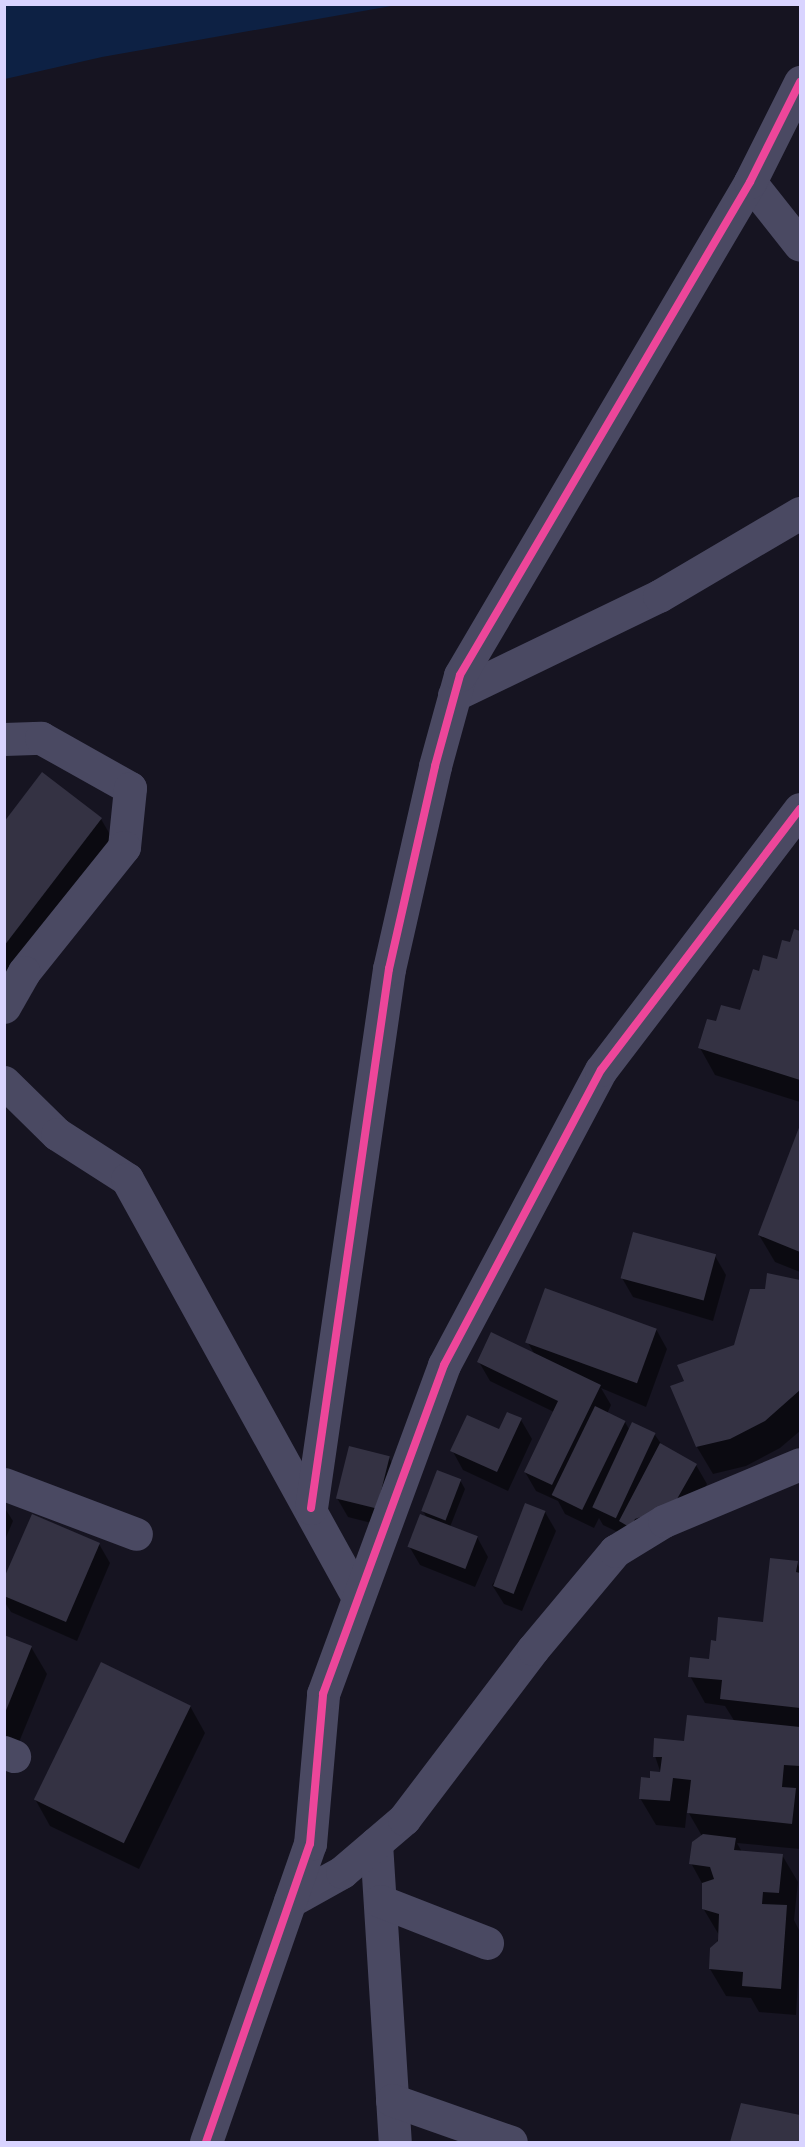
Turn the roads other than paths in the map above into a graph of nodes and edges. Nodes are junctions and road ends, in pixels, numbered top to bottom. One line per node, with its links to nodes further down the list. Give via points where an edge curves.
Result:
1 (801, 82): 2 (street)
2 (750, 182): 3 (street); 5 (street, via 460,675)
3 (801, 245)
4 (801, 513): 5 (street, via 659,596)
5 (454, 695): 12 (street, via 389,969)
6 (4, 739): 8 (street, via 41,738 130,788 124,847 24,972)
7 (801, 808): 14 (street, via 601,1070 444,1365)
8 (4, 1007)
9 (4, 1082): 12 (street, via 57,1134 128,1179)
10 (801, 1464): 15 (street, via 664,1521 615,1551 533,1649 404,1819)
11 (4, 1484): 13 (street)
12 (310, 1508): 14 (street)
13 (136, 1534)
14 (358, 1598): 16 (street, via 323,1694 310,1844)
15 (376, 1843): 16 (street, via 342,1872); 17 (street)
16 (290, 1901): 20 (street)
17 (380, 1902): 18 (street); 19 (street)
18 (487, 1943)
19 (392, 2100): 21 (street); 22 (street)
20 (206, 2142)
21 (395, 2142)
22 (511, 2142)

